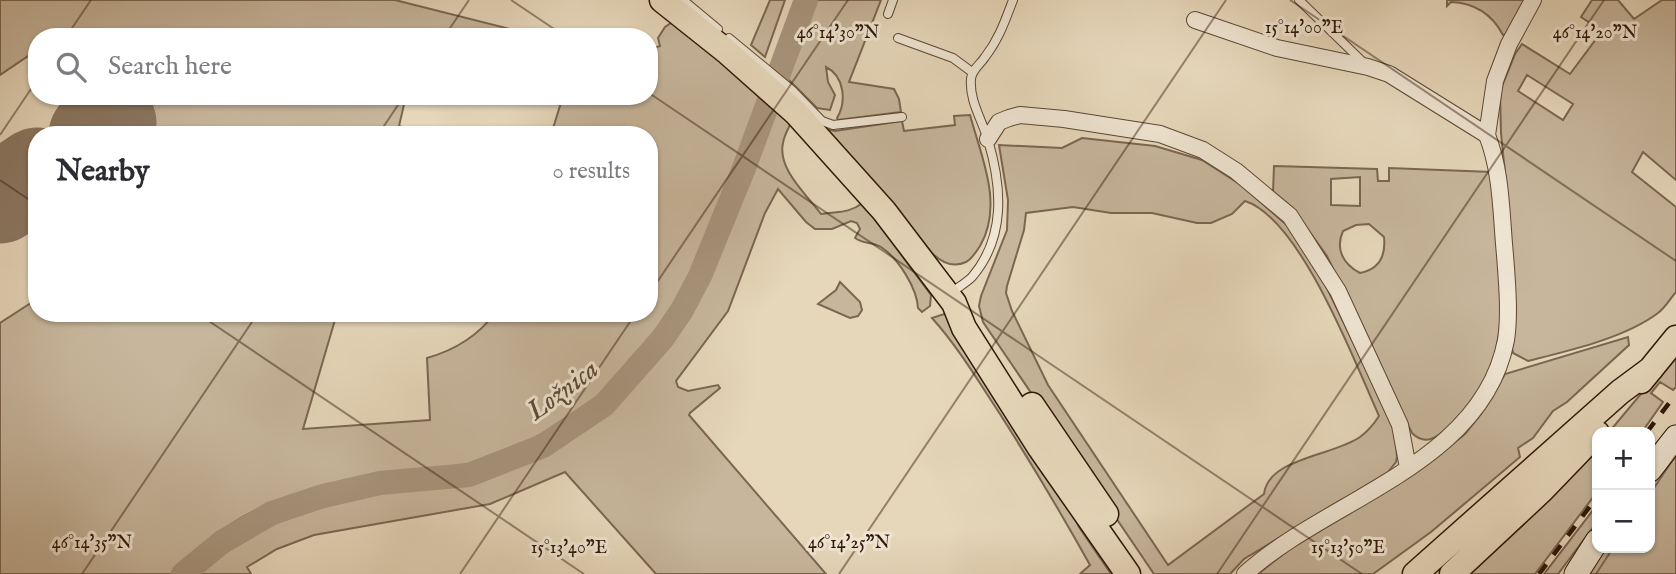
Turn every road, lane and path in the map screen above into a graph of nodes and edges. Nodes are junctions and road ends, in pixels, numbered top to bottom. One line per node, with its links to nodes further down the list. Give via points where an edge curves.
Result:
1 (662, 0): 15 (main road, via 796,113 862,184)
2 (683, 0): 12 (lane, via 792,90 822,121 833,125)
3 (893, 0): 7 (lane)
4 (1013, 0): 11 (lane, via 1000,36)
5 (1300, 0): 10 (lane)
6 (1533, 0): 13 (street, via 1495,82)
7 (888, 14)
8 (1195, 20): 10 (street, via 1277,48)
9 (898, 38): 11 (lane, via 953,58)
10 (1368, 67): 13 (street, via 1409,85)
11 (972, 72): 14 (lane, via 972,93)
12 (902, 117)
13 (1487, 135): 22 (street, via 1500,198 1507,277 1506,340 1489,387 1470,415 1452,435)
14 (988, 139): 15 (lane, via 999,200 998,222 989,249); 22 (street, via 999,122 1020,115 1064,119 1160,134 1203,150 1236,170 1290,216 1338,291 1400,425)
15 (951, 299): 24 (main road, via 964,328 1040,448); 25 (main road, via 974,320)
16 (1676, 338): 17 (main road)
17 (1651, 369): 18 (main road); 27 (main road)
18 (1603, 427)
19 (1676, 437): 21 (street)
20 (1592, 439): 28 (main road)
21 (1655, 464)
22 (1408, 468): 26 (street, via 1283,542)
23 (1592, 549): 29 (street)
24 (1128, 574)
25 (1146, 574)
26 (1245, 574)
27 (1415, 574)
28 (1452, 574)
29 (1576, 574)

